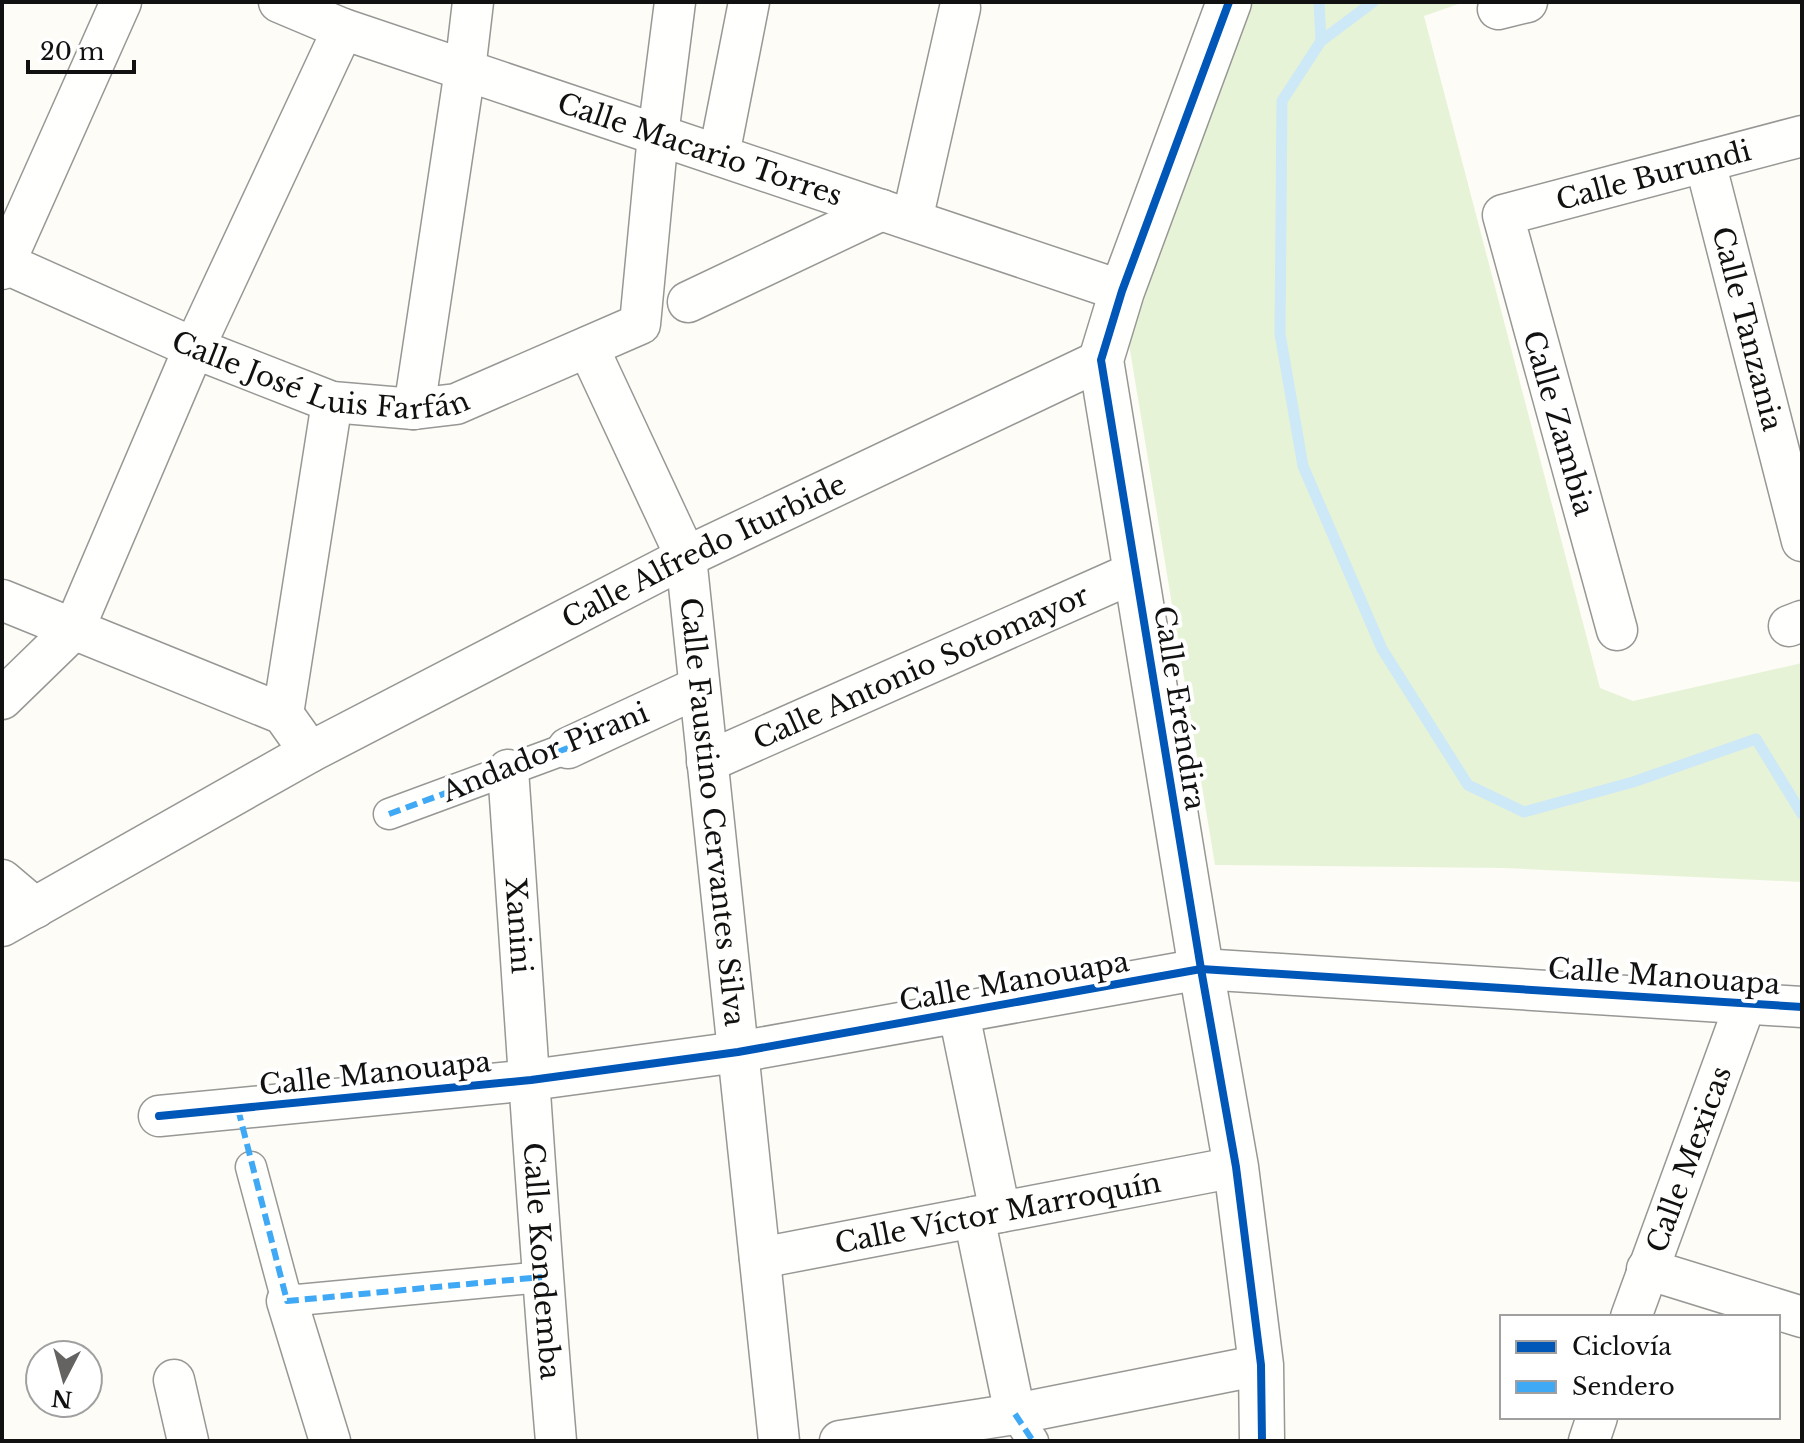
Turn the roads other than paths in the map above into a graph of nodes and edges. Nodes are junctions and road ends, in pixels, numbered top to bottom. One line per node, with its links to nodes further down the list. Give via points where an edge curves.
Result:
1 (121, 2): 16 (street)
2 (279, 2): 8 (street, Calle Macario Torres)
3 (473, 2): 9 (street)
4 (675, 2): 10 (street)
5 (749, 2): 12 (street)
6 (1229, 2): 17 (street, Calle Eréndira)
7 (960, 8): 14 (street)
8 (343, 29): 9 (street, Calle Macario Torres); 20 (street)
9 (465, 70): 10 (street, Calle Macario Torres); 23 (street)
10 (658, 135): 12 (street, Calle Macario Torres); 19 (street, Calle José Luis Farfán, via 640,324)
11 (1802, 136): 13 (street, Calle Burundi)
12 (719, 155): 14 (street, Calle Macario Torres)
13 (1705, 162): 15 (street, Calle Burundi); 24 (street, Calle Tanzania)
14 (897, 215): 17 (street, Calle Macario Torres); 18 (street)
15 (1503, 215): 29 (street, Calle Zambia)
16 (3, 265): 20 (street, Calle José Luis Farfán)
17 (1122, 291): 21 (street, Calle Eréndira)
18 (688, 302)
19 (588, 347): 23 (street, Calle José Luis Farfán, via 456,404); 25 (street, Calle Faustino Cervantes Silva)
20 (194, 348): 22 (street, Calle José Luis Farfán); 28 (street)
21 (1101, 360): 25 (street, Calle Alfredo Iturbide); 26 (street, Calle Eréndira)
22 (332, 402): 23 (street, Calle José Luis Farfán); 32 (street)
23 (414, 409)
24 (1802, 541)
25 (686, 557): 30 (street, Calle Faustino Cervantes Silva); 34 (street, Calle Alfredo Iturbide)
26 (1135, 572): 35 (street, Calle Antonio Sotomayor); 40 (street, Calle Eréndira)
27 (2, 600): 28 (street)
28 (74, 629): 31 (street); 32 (street)
29 (1617, 630)
30 (699, 687): 33 (street, Andador Pirani); 35 (street, Calle Faustino Cervantes Silva)
31 (2, 699)
32 (283, 714): 34 (street)
33 (568, 748): 36 (street, Andador Pirani)
34 (310, 752): 39 (street, Calle Alfredo Iturbide)
35 (707, 762): 44 (street, Calle Faustino Cervantes Silva)
36 (508, 770): 37 (street, Andador Pirani); 45 (street, Xanini)
37 (389, 814)
38 (2, 880): 39 (street)
39 (18, 917)
40 (1201, 969): 41 (street, Calle Manouapa); 43 (street, Calle Manouapa); 48 (street, Calle Eréndira)
41 (1746, 1002): 42 (street, Calle Manouapa); 51 (street, Calle Mexicas)
42 (1802, 1007)
43 (959, 1014): 44 (street, Calle Manouapa); 49 (street)
44 (738, 1052): 45 (street, Calle Manouapa); 50 (street, Calle Faustino Cervantes Silva)
45 (531, 1080): 46 (street, Calle Manouapa); 52 (street, Calle Kondemba)
46 (159, 1116)
47 (251, 1167): 53 (street)
48 (1236, 1167): 49 (street, Calle Víctor Marroquín); 56 (street, Calle Eréndira)
49 (987, 1214): 50 (street, Calle Víctor Marroquín); 59 (street)
50 (760, 1258): 63 (street, Calle Faustino Cervantes Silva)
51 (1647, 1269): 54 (street, Calle Mexicas); 55 (street)
52 (542, 1277): 53 (street); 62 (street, Calle Kondemba)
53 (287, 1301): 61 (street)
54 (1632, 1315)
55 (1802, 1317)
56 (1261, 1365): 59 (street); 65 (street, Calle Eréndira)
57 (174, 1380): 60 (street)
58 (1596, 1419): 66 (street)
59 (1024, 1428): 64 (street)
60 (188, 1441)
61 (330, 1441)
62 (556, 1441)
63 (779, 1441)
64 (840, 1441)
65 (1262, 1441)
66 (1589, 1441)

